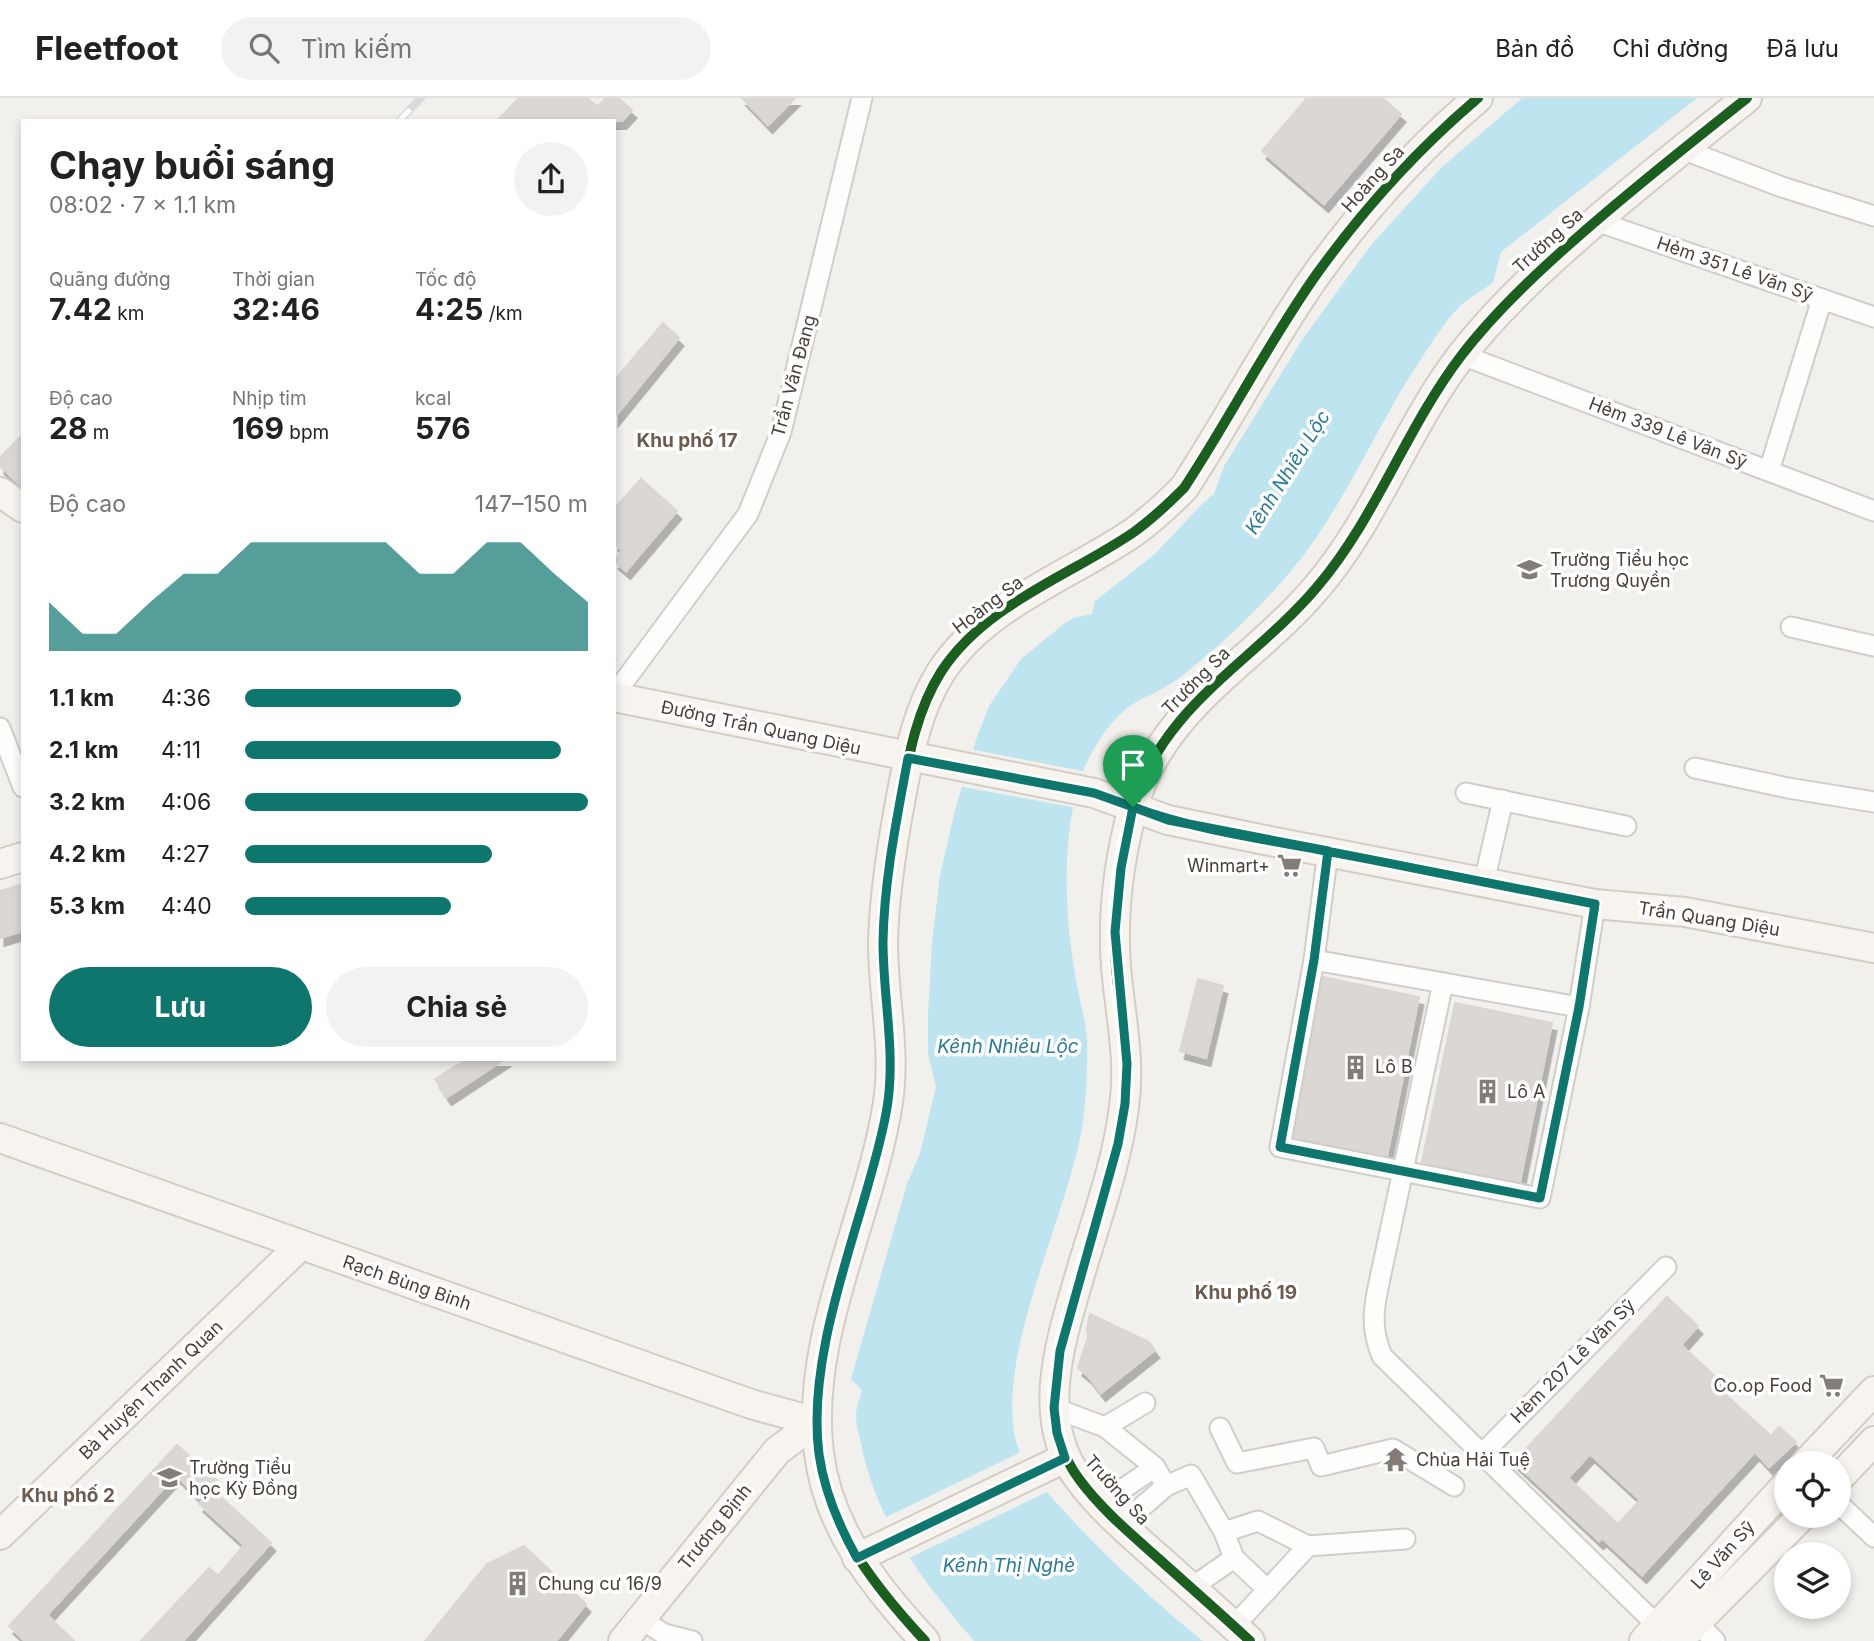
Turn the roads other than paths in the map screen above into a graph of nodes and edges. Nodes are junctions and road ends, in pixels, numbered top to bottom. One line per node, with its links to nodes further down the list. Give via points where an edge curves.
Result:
1 (862, 98): 16 (street, Trần Văn Ðang, via 781,432 748,514)
2 (1478, 98): 19 (street, Hoàng Sa, via 1388,187 1316,275 1204,458 1175,497 1135,531 1003,612 956,652 927,698)
3 (1747, 98): 4 (street, Trường Sa)
4 (1682, 149): 5 (street); 6 (street, Trường Sa)
5 (1874, 216)
6 (1596, 221): 7 (street, Hẻm 351 Lê Văn Sỹ); 9 (street, Trường Sa, via 1518,291)
7 (1822, 299): 8 (street, Hẻm 351 Lê Văn Sỹ); 10 (street)
8 (1874, 317)
9 (1462, 355): 10 (street, Hẻm 339 Lê Văn Sỹ); 25 (street, Trường Sa, via 1328,573 1295,612 1195,701 1173,727 1156,753)
10 (1769, 471): 13 (street, Hẻm 339 Lê Văn Sỹ)
11 (0, 492): 12 (street)
12 (21, 507)
13 (1874, 511)
14 (1791, 627): 15 (street)
15 (1874, 646)
16 (616, 693)
17 (616, 696): 19 (street, Đường Trần Quang Diệu)
18 (0, 728): 21 (street)
19 (908, 758): 25 (street, Trần Quang Diệu, via 1094,793); 43 (street, Hoàng Sa, via 892,841 883,941 891,1067 888,1101 826,1343)
20 (1695, 768): 24 (street)
21 (21, 782)
22 (1466, 793): 23 (street)
23 (1503, 800): 26 (street); 30 (street)
24 (1874, 802)
25 (1133, 807): 27 (street, Trần Quang Diệu, via 1168,820); 42 (street, Trường Sa, via 1115,932 1127,1064 1125,1104 1060,1351)
26 (1626, 826)
27 (1328, 851): 30 (street, Trần Quang Diệu); 33 (street)
28 (21, 858): 29 (street)
29 (0, 864)
30 (1484, 882): 31 (street, Trần Quang Diệu)
31 (1595, 904): 32 (street, Trần Quang Diệu, via 1685,912); 35 (street)
32 (1874, 948)
33 (1314, 960): 34 (street); 37 (street, via 1280,1147)
34 (1443, 983): 35 (street); 37 (street)
35 (1579, 1007): 37 (street, via 1540,1198)
36 (0, 1138): 38 (street, Rạch Bùng Binh)
37 (1403, 1171): 48 (street, via 1373,1314 1374,1338 1382,1356)
38 (301, 1245): 43 (street, Rạch Bùng Binh, via 751,1404); 60 (street, Bà Huyện Thanh Quan)
39 (1665, 1267): 48 (street, Hẻm 207 Lê Văn Sỹ)
40 (1874, 1391): 47 (street)
41 (1145, 1403): 44 (street)
42 (1054, 1408): 44 (street); 49 (street, Trường Sa)
43 (816, 1422): 64 (street, Hoàng Sa, via 827,1486); 68 (street, Trương Định, via 776,1451)
44 (1105, 1427): 51 (street)
45 (1220, 1428): 53 (street, via 1237,1463 1314,1448 1321,1466 1394,1449)
46 (1874, 1441): 50 (street)
47 (1817, 1451)
48 (1481, 1455): 70 (street)
49 (1065, 1458): 55 (street, Trường Sa); 64 (street)
50 (1851, 1465)
51 (1155, 1467): 52 (street); 55 (street)
52 (1166, 1486): 57 (street); 59 (street, via 1191,1475)
53 (1454, 1486)
54 (1774, 1502): 70 (street, Lê Văn Sỹ)
55 (1101, 1504): 57 (street, Trường Sa)
56 (1851, 1515): 61 (street)
57 (1121, 1525): 66 (street, Trường Sa)
58 (1789, 1528): 70 (street, Lê Văn Sỹ)
59 (1224, 1532): 63 (street, via 1258,1521); 65 (street)
60 (0, 1535)
61 (1874, 1537)
62 (1405, 1539): 63 (street)
63 (1308, 1546): 67 (street)
64 (857, 1558): 73 (street, Hoàng Sa)
65 (1234, 1558): 66 (street); 67 (street)
66 (1191, 1588): 69 (street, Trường Sa)
67 (1268, 1590): 69 (street)
68 (641, 1619): 71 (street, Trương Định); 72 (street, via 664,1634)
69 (1242, 1634)
70 (1677, 1635)
71 (623, 1641)
72 (692, 1641)
73 (925, 1641)

